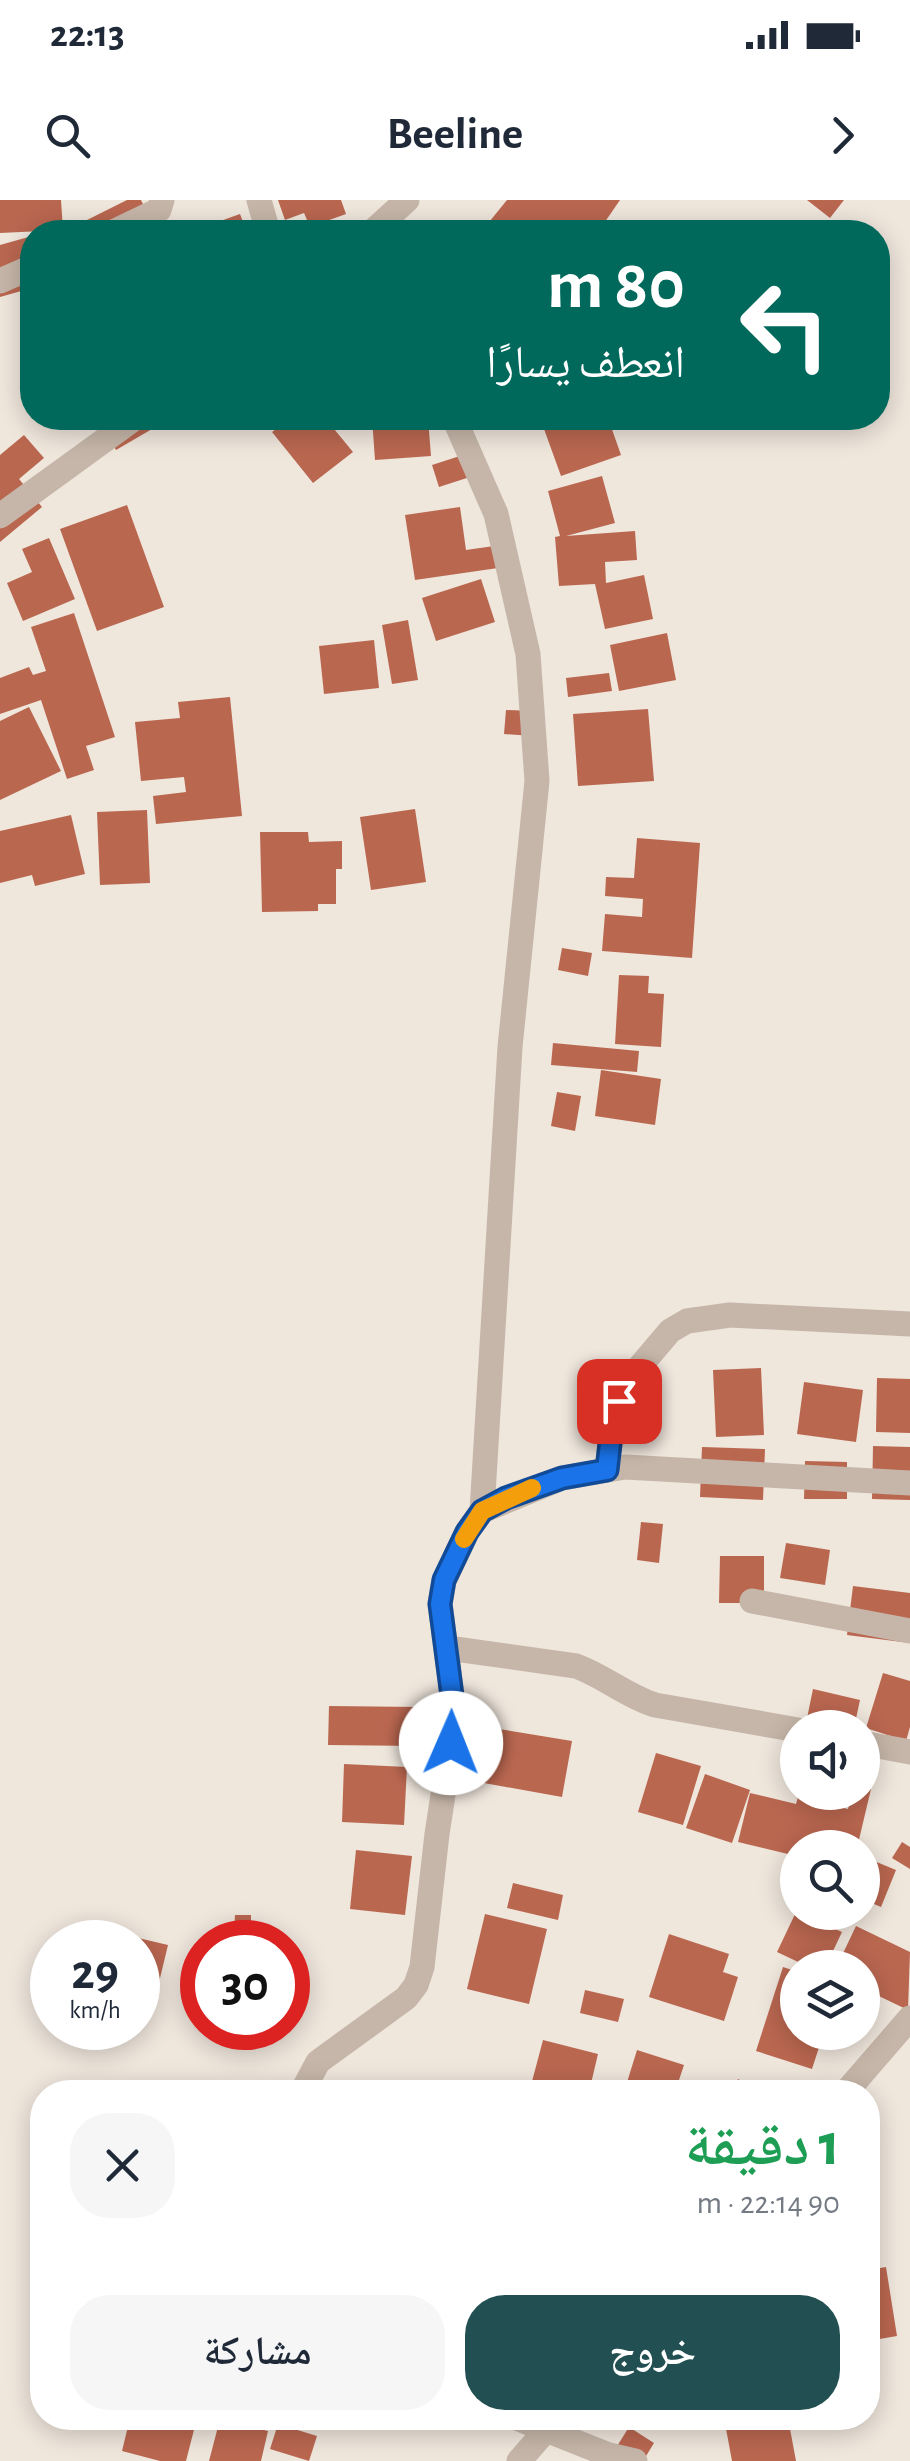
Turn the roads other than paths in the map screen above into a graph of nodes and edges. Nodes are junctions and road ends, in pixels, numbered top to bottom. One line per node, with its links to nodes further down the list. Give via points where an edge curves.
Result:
1 (162, 200): 3 (street, via 159,210)
2 (407, 200): 4 (street)
3 (138, 220)
4 (386, 220)
5 (119, 430): 7 (street)
6 (459, 430): 11 (street, via 496,514 528,654 537,780 510,1047)
7 (0, 516)
8 (910, 1324): 9 (street, via 730,1315 688,1322 670,1331 630,1378 612,1426)
9 (607, 1470): 10 (street); 11 (street, via 562,1478)
10 (910, 1483)
11 (482, 1511): 14 (street, via 444,1580 440,1604)
12 (752, 1601): 13 (street)
13 (910, 1631)
14 (448, 1648): 15 (street, via 576,1666 655,1706); 19 (street, via 451,1743 416,1986 318,2062)
15 (780, 1727)
16 (880, 1746): 17 (street)
17 (910, 1752)
18 (910, 2018): 20 (street)
19 (308, 2080)
20 (856, 2080)
21 (546, 2430): 23 (street)
22 (563, 2430): 24 (street)
23 (518, 2461)
24 (635, 2461)

